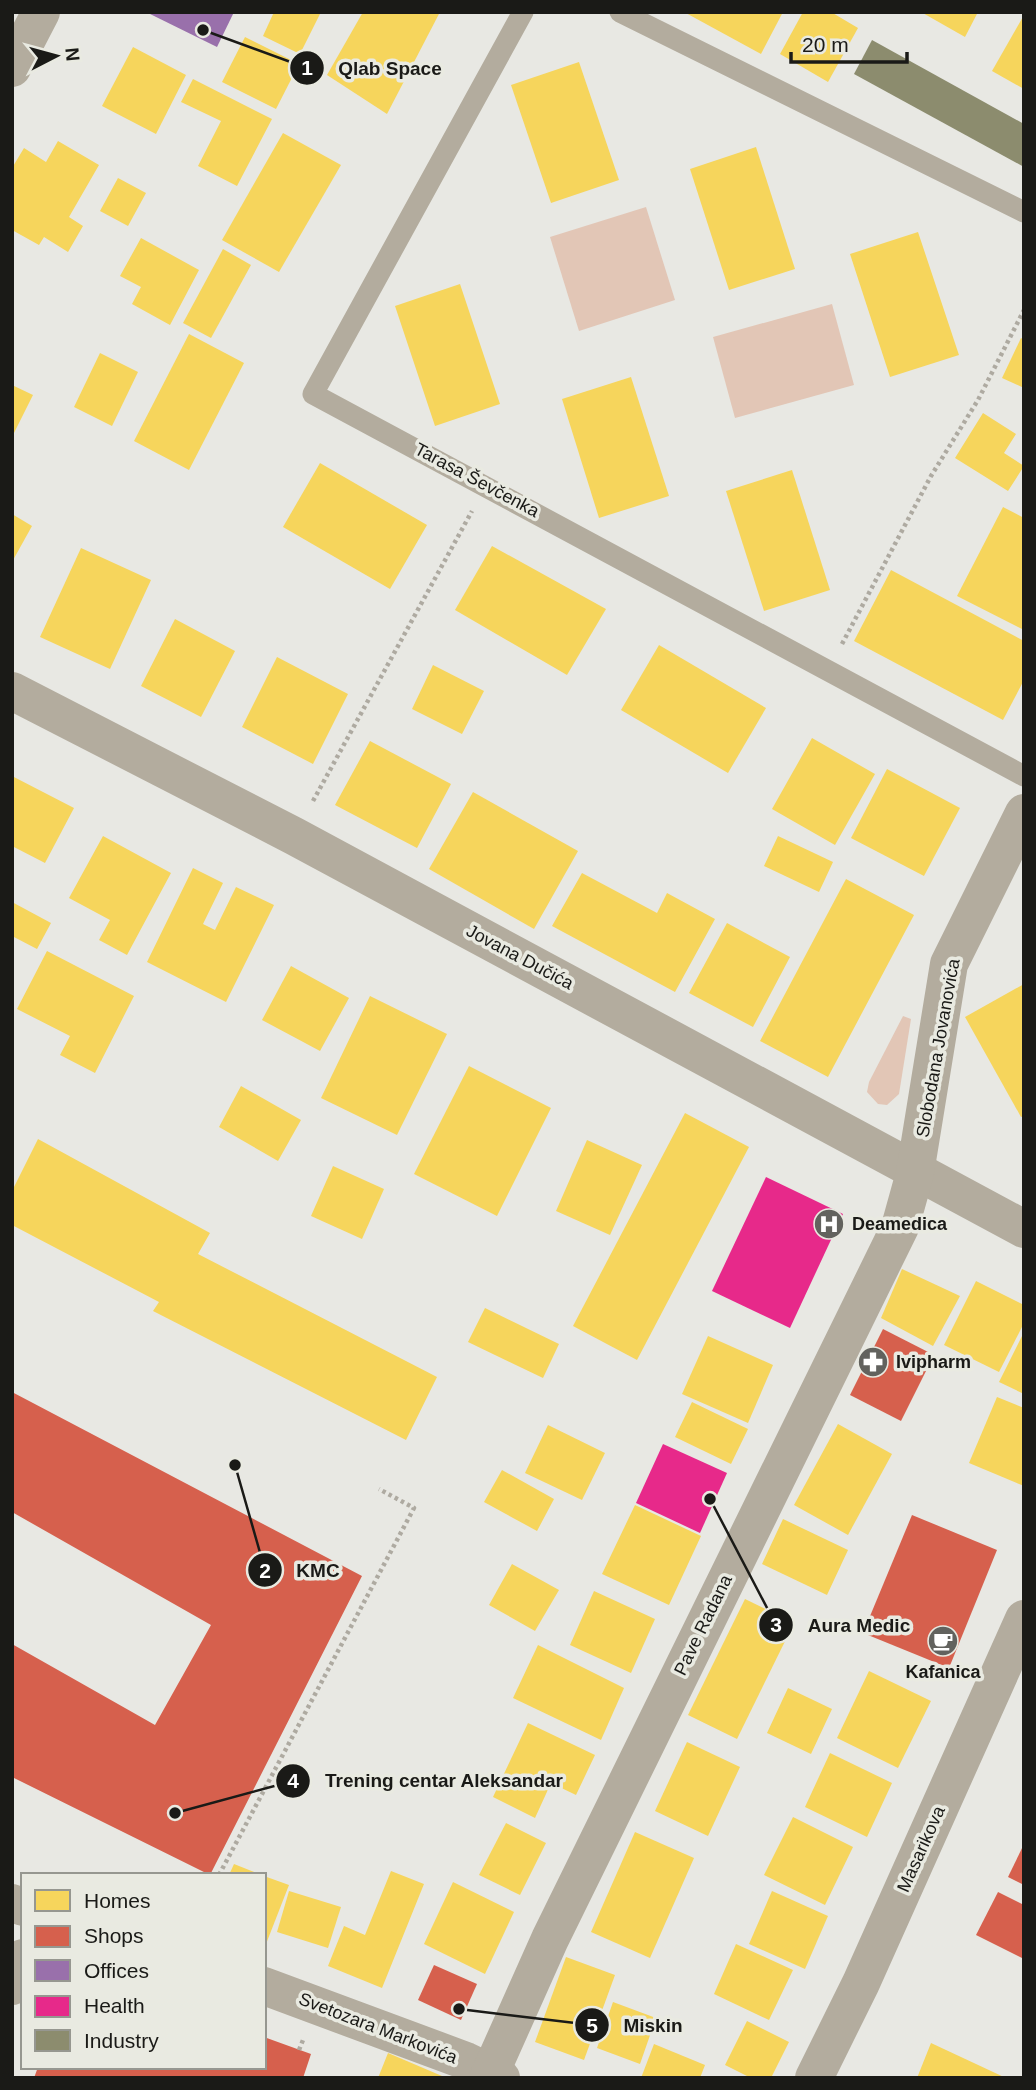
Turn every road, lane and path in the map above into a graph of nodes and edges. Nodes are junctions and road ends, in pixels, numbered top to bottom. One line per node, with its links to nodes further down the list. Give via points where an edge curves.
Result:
1 (41, 12): 4 (street)
2 (523, 12): 7 (lane, Tarasa Ševčenka, via 313,394)
3 (620, 12): 5 (lane)
4 (12, 68)
5 (1024, 212)
6 (1024, 310): 8 (path)
7 (486, 484): 8 (lane, Tarasa Ševčenka); 12 (path)
8 (828, 671): 10 (lane, Tarasa Ševčenka)
9 (12, 691): 12 (street, Jovana Dučića)
10 (1024, 776)
11 (1024, 813): 13 (street, Slobodana Jovanovića, via 950,964)
12 (294, 836): 13 (street, Jovana Dučića)
13 (915, 1172): 14 (street, Jovana Dučića); 21 (street, Pave Radana, via 895,1237 550,1939)
14 (1024, 1228)
15 (379, 1489): 17 (path, via 414,1508)
16 (1024, 1619): 22 (street, Masarikova)
17 (220, 1873)
18 (21, 1963): 19 (street)
19 (12, 1986)
20 (266, 1987): 21 (street, Svetozara Markovića)
21 (493, 2076)
22 (814, 2078)

